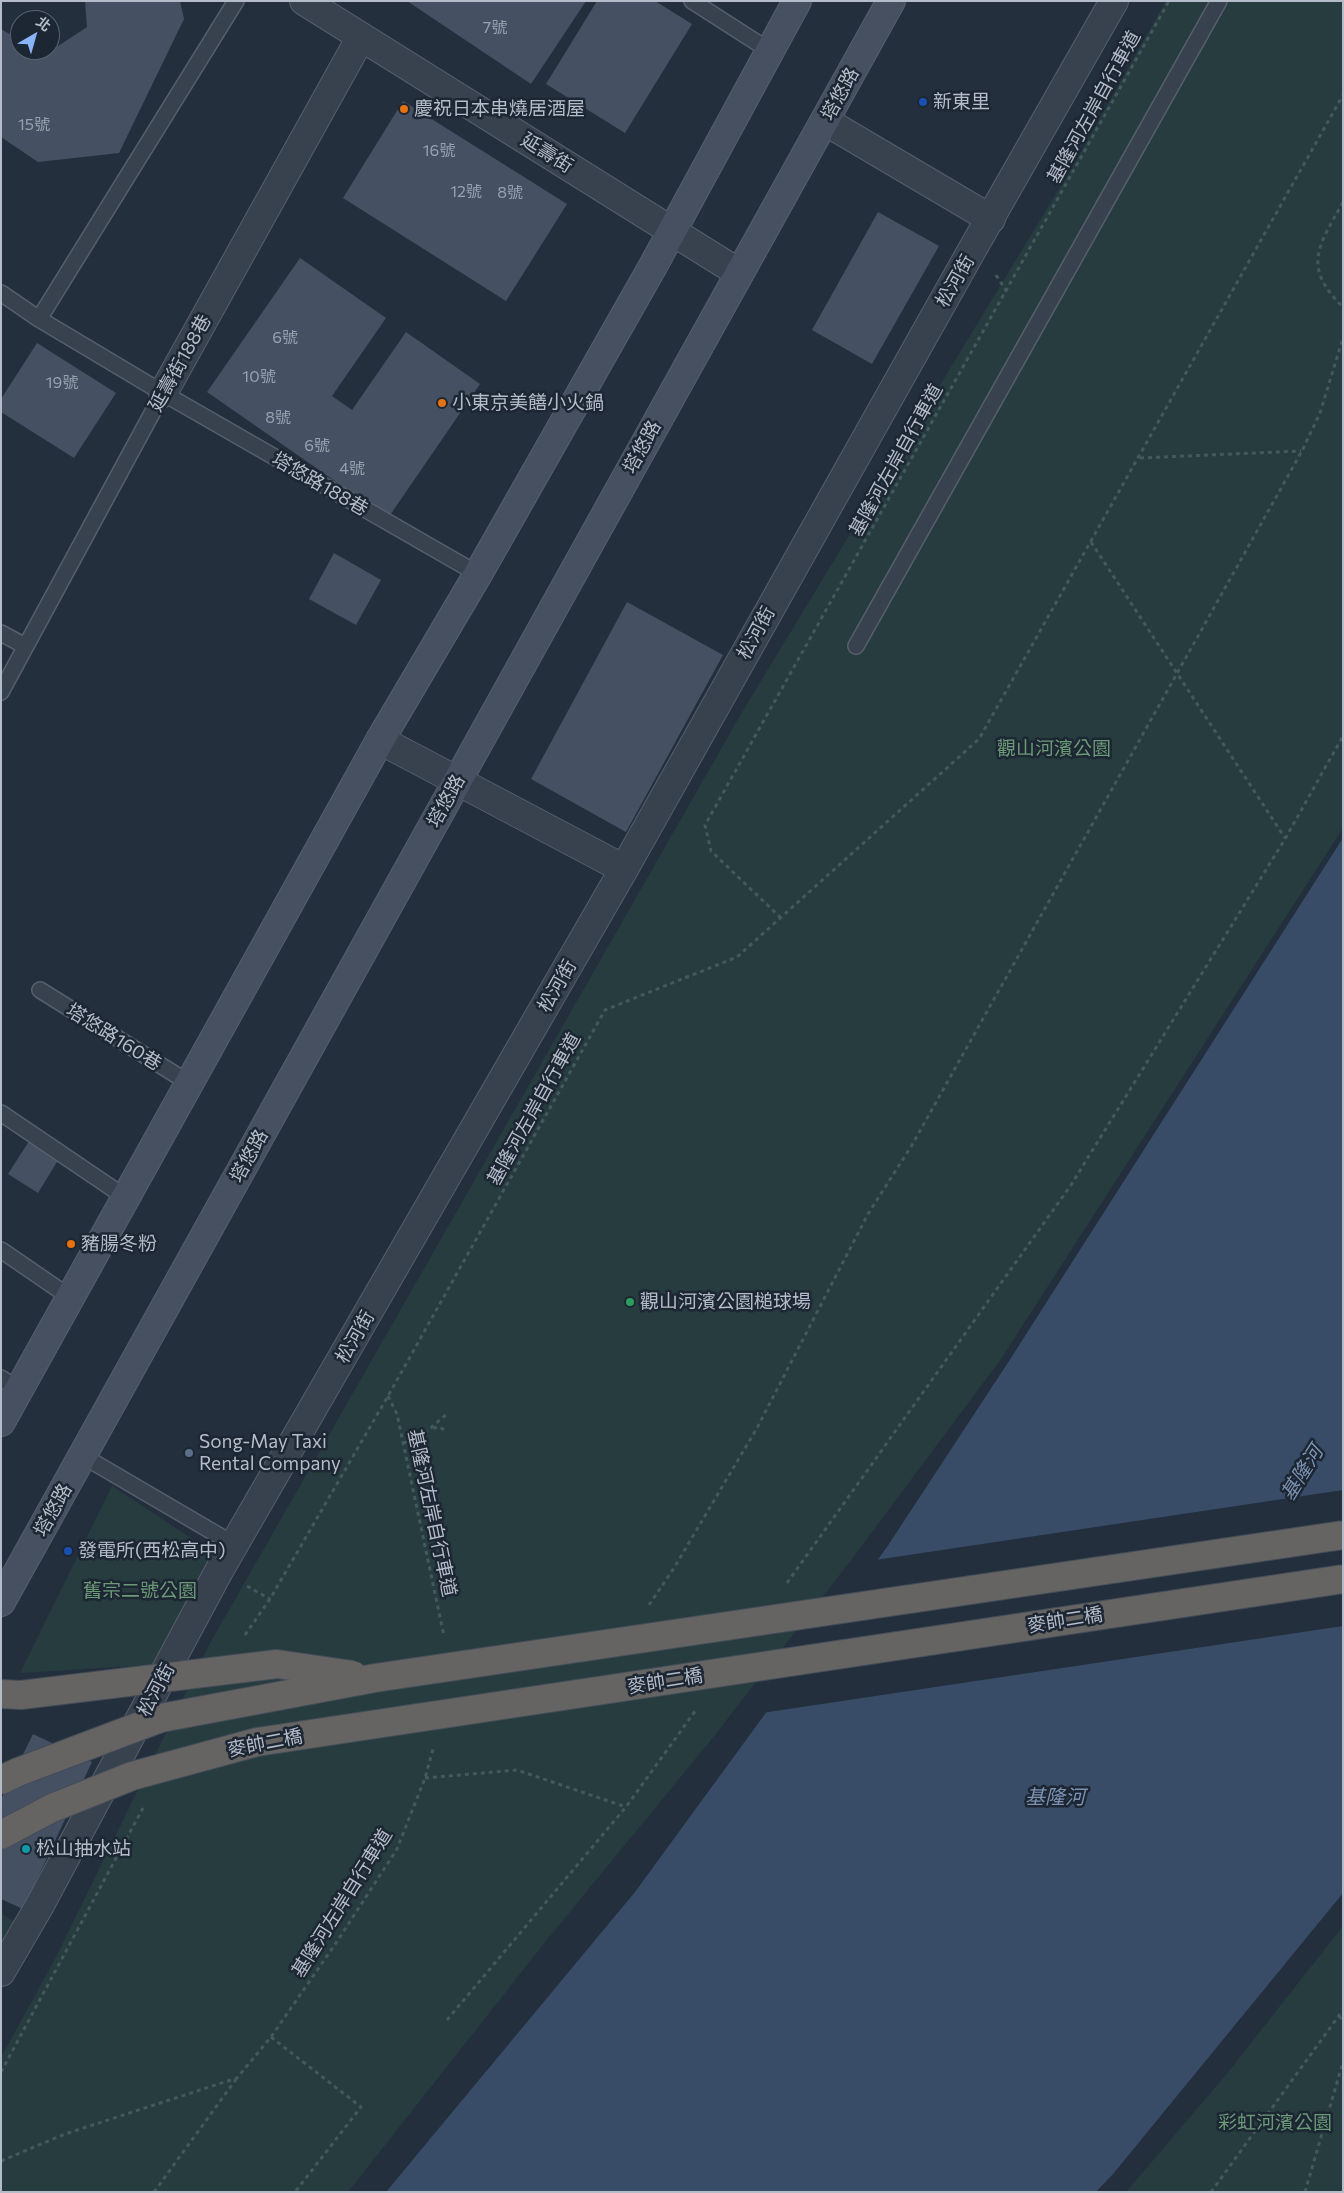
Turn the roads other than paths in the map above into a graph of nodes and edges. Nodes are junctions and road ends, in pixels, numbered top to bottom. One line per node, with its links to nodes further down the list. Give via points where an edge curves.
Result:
1 (236, 1): 15 (lane)
2 (304, 1): 8 (street, 延壽街)
3 (692, 1): 9 (lane)
4 (797, 1): 9 (main road)
5 (892, 1): 10 (main road, 塔悠路)
6 (1114, 1): 11 (street, 松河街)
7 (1219, 1): 20 (lane)
8 (361, 37): 12 (street, 延壽街); 16 (street, 延壽街188巷)
9 (770, 51): 12 (main road)
10 (826, 121): 11 (street); 13 (main road, 塔悠路)
11 (991, 219): 24 (street, 松河街)
12 (672, 232): 13 (street, 延壽街); 17 (main road)
13 (739, 273): 23 (main road, 塔悠路)
14 (1, 293): 15 (lane, 塔悠路188巷)
15 (39, 319): 16 (lane, 塔悠路188巷)
16 (163, 393): 17 (lane, 塔悠路188巷); 19 (lane, 延壽街188巷)
17 (478, 574): 22 (main road)
18 (1, 633): 19 (lane)
19 (24, 646): 21 (lane, 延壽街188巷)
20 (856, 646)
21 (1, 692)
22 (380, 740): 23 (street); 26 (main road)
23 (457, 781): 24 (street); 33 (main road, 塔悠路)
24 (624, 869): 35 (street, 松河街)
25 (40, 990): 26 (lane, 塔悠路160巷)
26 (189, 1083): 28 (main road)
27 (1, 1114): 28 (lane)
28 (125, 1197): 30 (main road)
29 (1, 1250): 30 (lane)
30 (71, 1298): 31 (main road)
31 (10, 1384): 32 (main road)
32 (1, 1422)
33 (83, 1456): 35 (lane); 37 (main road, 塔悠路)
34 (1343, 1535): 38 (highway, bridge)
35 (235, 1545): 42 (street, 松河街)
36 (1343, 1579): 41 (highway, 麥帥二橋, bridge, via 257,1742 132,1776 52,1808)
37 (1, 1602)
38 (375, 1678): 39 (highway, bridge, via 277,1664 21,1695); 40 (highway, bridge, via 161,1718)
39 (1, 1694)
40 (1, 1780)
41 (1, 1835)
42 (1, 1972)

